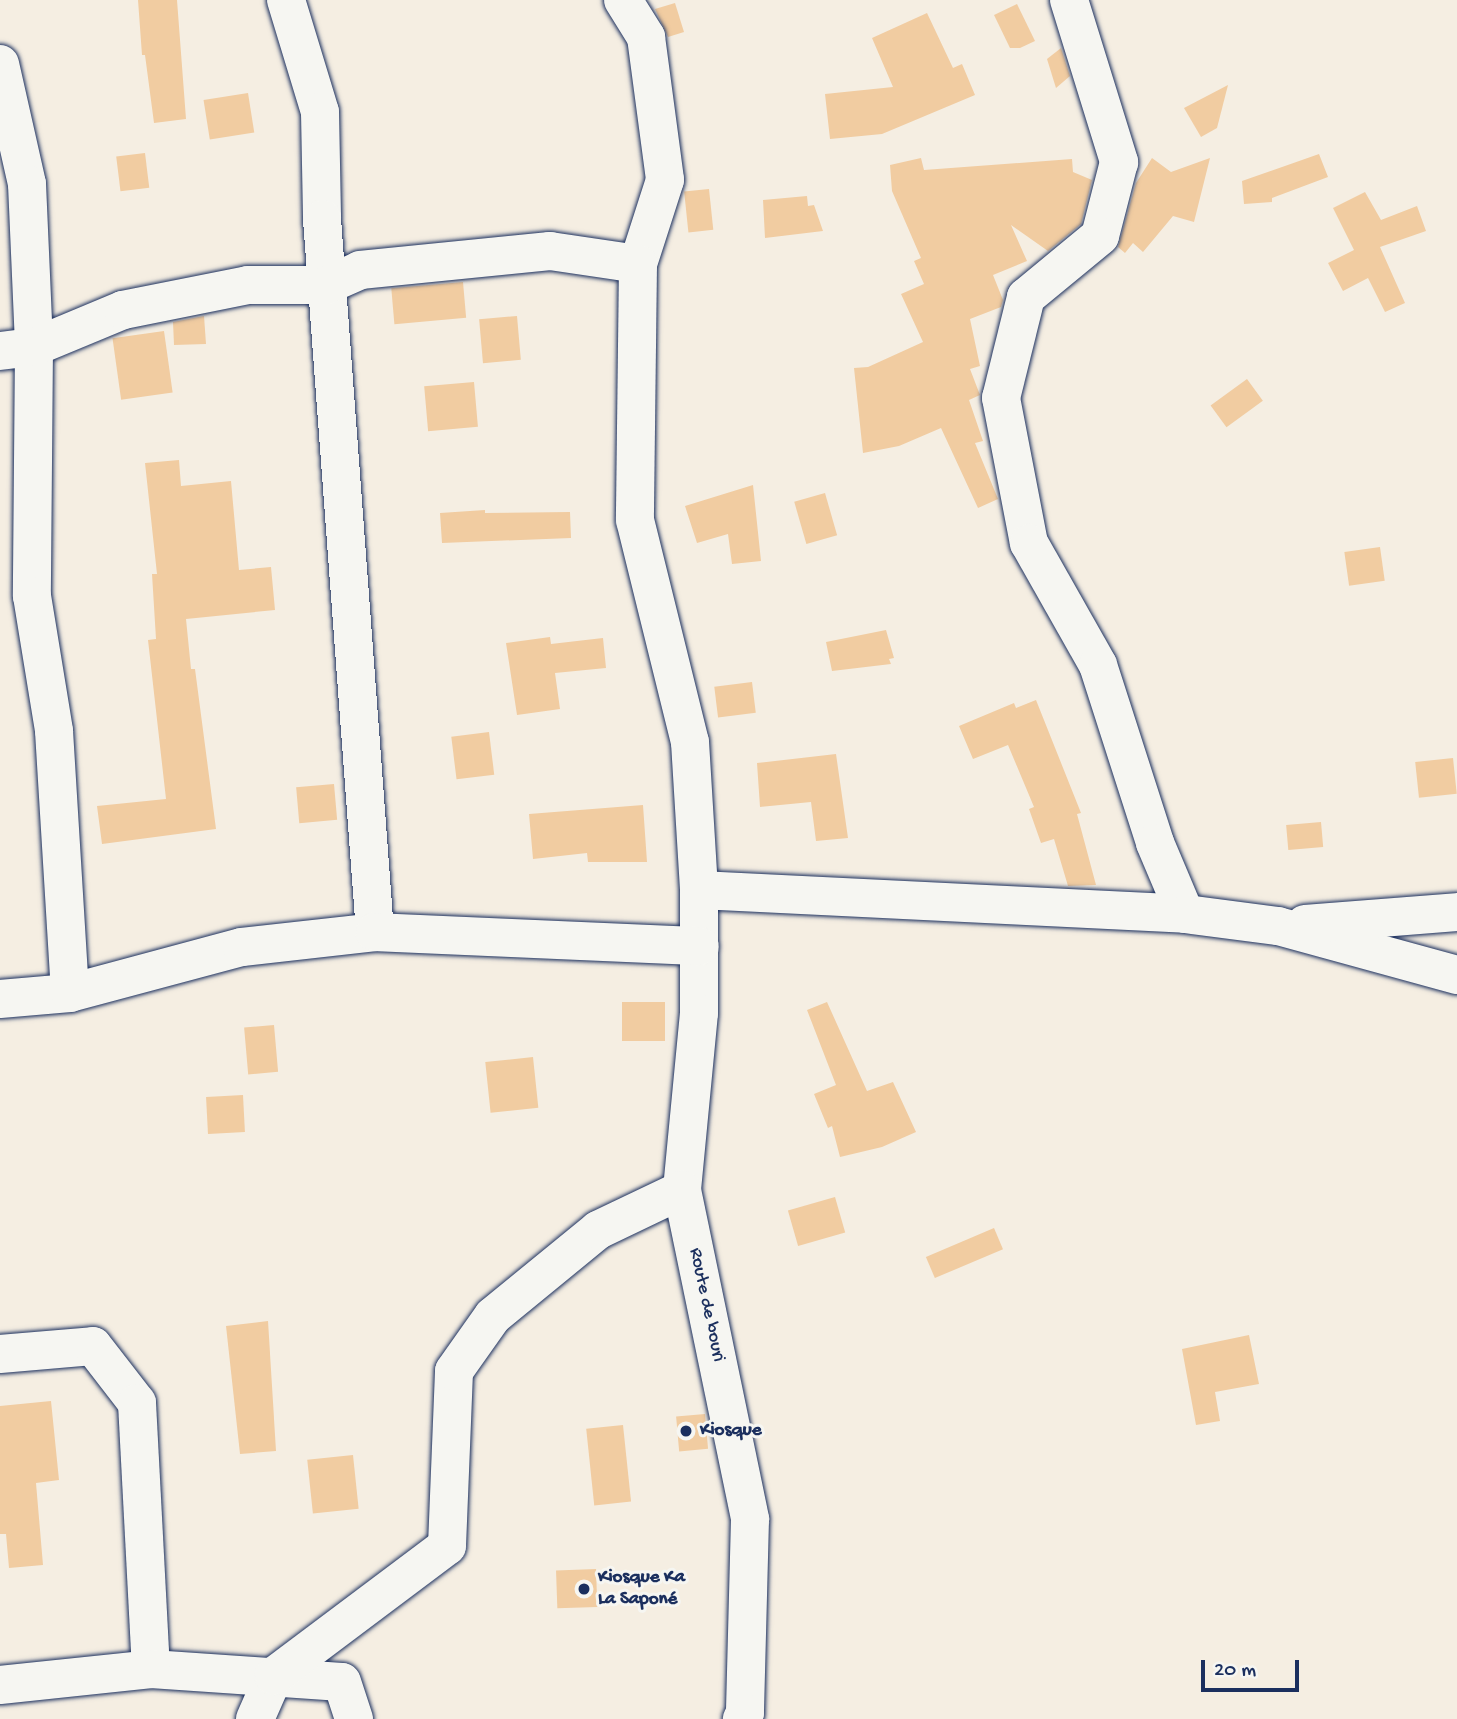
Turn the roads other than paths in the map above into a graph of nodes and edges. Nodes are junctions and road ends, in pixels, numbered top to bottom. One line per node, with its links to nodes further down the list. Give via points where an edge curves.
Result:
1 (286, 0): 6 (street, via 320,112)
2 (623, 0): 5 (street, Route de bouri, via 646,37 665,180)
3 (1069, 0): 10 (street, via 1119,162 1100,236 1026,297 1001,398 1029,543 1098,665 1154,843)
4 (0, 64): 7 (street, via 27,184)
5 (638, 264): 6 (street, via 550,251 360,270); 8 (street, Route de bouri, via 635,520 690,742)
6 (327, 285): 7 (street, via 248,285 122,310); 12 (street)
7 (17, 349): 15 (street, via 32,596 54,731)
8 (699, 890): 10 (street); 13 (street, Route de bouri)
9 (1457, 912): 11 (street)
10 (1185, 914): 11 (street)
11 (1279, 926): 14 (street)
12 (375, 932): 13 (street); 15 (street, via 242,947)
13 (700, 946): 17 (street, Route de bouri, via 699,1013)
14 (1457, 975)
15 (70, 993): 16 (street)
16 (0, 999)
17 (682, 1190): 20 (street, via 598,1230 493,1316 454,1371 447,1546); 24 (street, Route de bouri, via 750,1519)
18 (0, 1354): 19 (street, via 93,1346 137,1403)
19 (151, 1669): 20 (street); 21 (street)
20 (274, 1676): 22 (street); 23 (street, via 342,1682)
21 (0, 1685)
22 (255, 1719)
23 (354, 1719)
24 (742, 1719)

